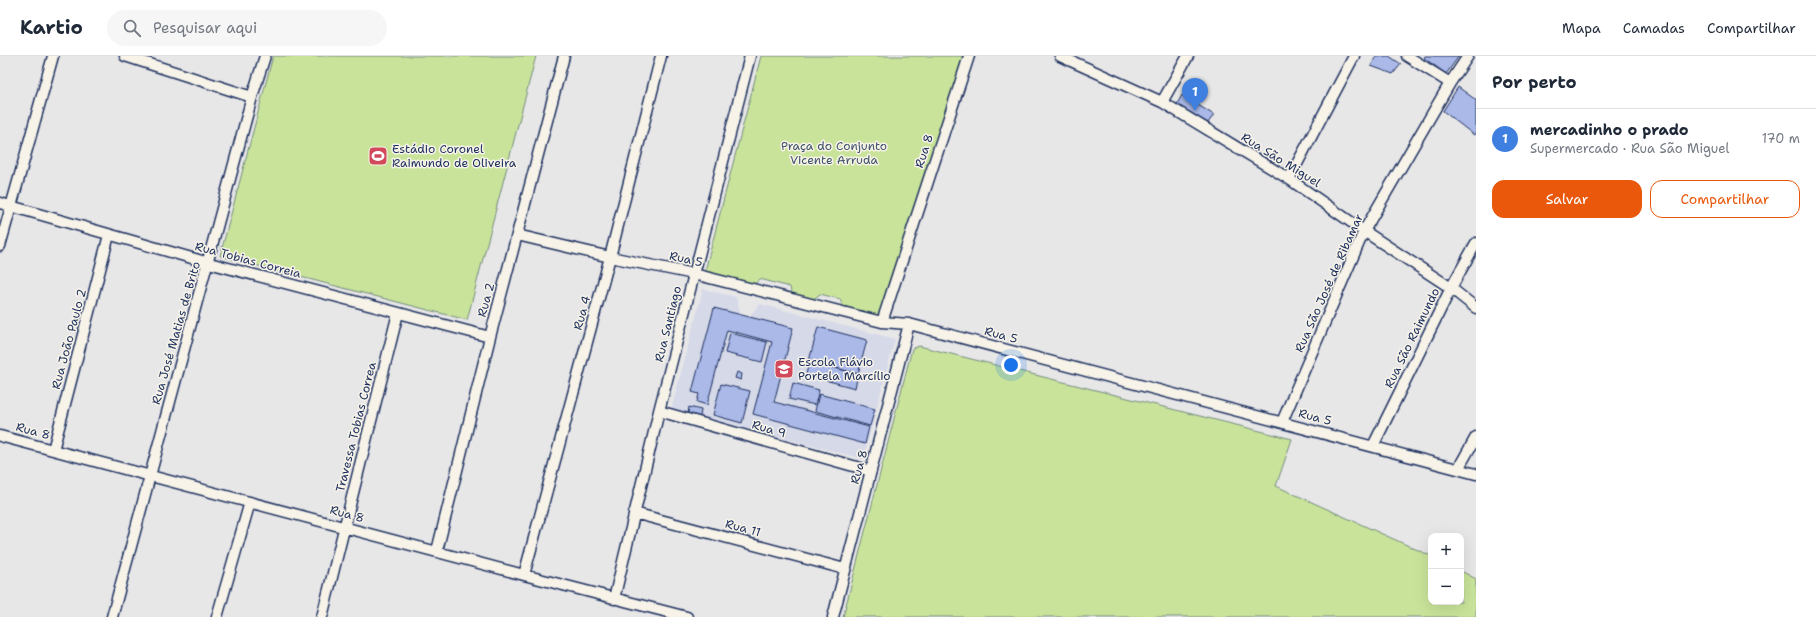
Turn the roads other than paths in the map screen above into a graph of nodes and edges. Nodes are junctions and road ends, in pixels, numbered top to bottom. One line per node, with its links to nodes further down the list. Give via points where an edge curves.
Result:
1 (53, 56): 17 (street)
2 (126, 56): 14 (street)
3 (265, 56): 14 (street, Rua José Matias de Brito)
4 (564, 56): 20 (street, Rua 2)
5 (661, 56): 23 (street, Rua 4)
6 (750, 56): 25 (street, Rua Santiago)
7 (969, 56): 29 (street, Rua 8)
8 (1060, 56): 15 (street, Rua São Miguel)
9 (1188, 56): 15 (street)
10 (1354, 56): 16 (street)
11 (1407, 56): 13 (street)
12 (1468, 56): 13 (street, Rua São José de Ribamar)
13 (1450, 83): 18 (street, Rua São José de Ribamar)
14 (252, 97): 24 (street, Rua José Matias de Brito)
15 (1162, 102): 16 (street, Rua São Miguel)
16 (1289, 179): 18 (street, Rua São Miguel)
17 (5, 204): 19 (street, Rua Tobias Correia); 22 (street)
18 (1364, 231): 26 (street, Rua São Miguel); 33 (street, Rua São José de Ribamar)
19 (109, 235): 24 (street, Rua Tobias Correia); 37 (street, Rua João Paulo 2)
20 (517, 235): 23 (street, Rua 5); 31 (street, Rua 2)
21 (1476, 244): 26 (street, Rua São Raimundo)
22 (0, 246)
23 (610, 257): 25 (street, Rua 5); 47 (street, Rua 4)
24 (208, 264): 28 (street, Rua Tobias Correia); 41 (street, Rua José Matias de Brito)
25 (694, 274): 29 (street, Rua 5); 32 (street, Rua Santiago)
26 (1451, 288): 27 (street, Rua São Miguel); 36 (street, Rua São Raimundo)
27 (1476, 308)
28 (398, 313): 31 (street, Rua Tobias Correia); 44 (street, Travessa Tobias Correa)
29 (882, 322): 30 (street, Rua 5)
30 (909, 324): 33 (street, Rua 5); 39 (street, Rua 8)
31 (490, 337): 45 (street, Rua 2)
32 (659, 411): 39 (street, Rua 9); 43 (street, Rua Santiago)
33 (1282, 422): 36 (street, Rua 5)
34 (0, 436): 37 (street, Rua 8)
35 (1476, 437): 38 (street)
36 (1373, 446): 38 (street, Rua 5)
37 (54, 450): 41 (street, Rua 8)
38 (1458, 469): 40 (street, Rua 5)
39 (871, 471): 46 (street, Rua 8)
40 (1476, 474)
41 (149, 475): 42 (street, Rua 8); 49 (street, Rua José Matias de Brito)
42 (250, 502): 44 (street, Rua 8); 50 (street)
43 (634, 513): 46 (street, Rua 11); 48 (street, Rua Santiago)
44 (344, 527): 45 (street, Rua 8); 51 (street, Travessa Tobias Correa)
45 (437, 551): 47 (street, Rua 8)
46 (845, 569): 53 (street, Rua 8)
47 (524, 575): 48 (street, Rua 8)
48 (614, 599): 52 (street, Rua 8)
49 (112, 617)
50 (217, 617)
51 (322, 617)
52 (684, 617)
53 (833, 617)

